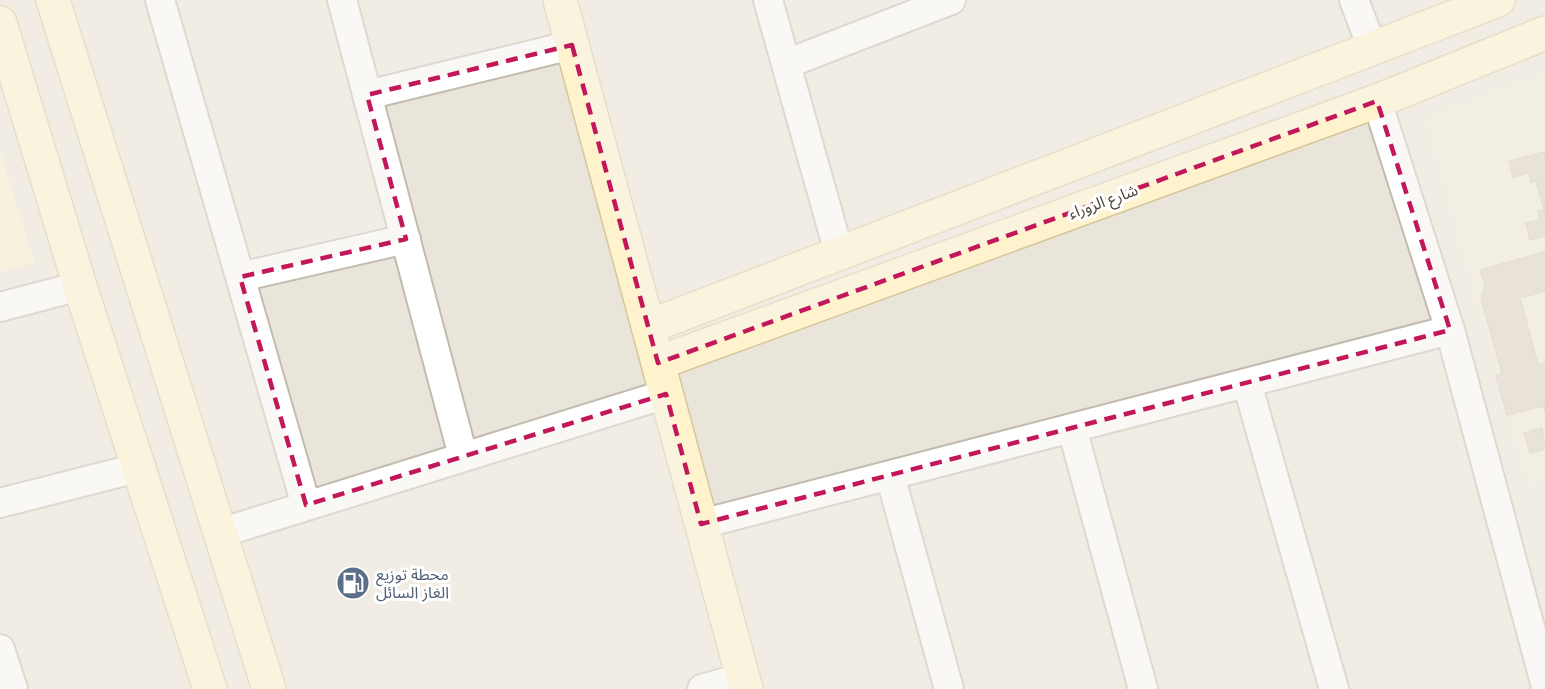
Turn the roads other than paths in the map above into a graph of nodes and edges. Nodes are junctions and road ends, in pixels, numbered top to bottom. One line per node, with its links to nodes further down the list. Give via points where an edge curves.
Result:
1 (52, 0): 33 (street)
2 (160, 0): 18 (street)
3 (342, 0): 14 (street)
4 (560, 0): 11 (street)
5 (768, 0): 13 (street)
6 (951, 0): 13 (street)
7 (1354, 0): 12 (street)
8 (1498, 0): 12 (street)
9 (0, 22): 19 (street)
10 (1545, 33): 15 (street, شارع الزوراء)
11 (572, 45): 14 (street); 21 (street)
12 (1373, 50): 17 (street)
13 (786, 64): 17 (street)
14 (367, 95): 16 (street)
15 (1377, 101): 22 (street); 23 (street, شارع الزوراء)
16 (405, 239): 18 (street); 27 (street)
17 (839, 253): 21 (street)
18 (240, 277): 31 (street)
19 (80, 286): 20 (street); 28 (street)
20 (0, 307)
21 (648, 327): 23 (street)
22 (1450, 330): 24 (street); 36 (street)
23 (658, 363): 25 (street)
24 (1247, 383): 26 (street); 43 (street)
25 (666, 394): 27 (street); 32 (street)
26 (1072, 428): 29 (street); 42 (street)
27 (462, 456): 31 (street)
28 (141, 467): 30 (street); 38 (street)
29 (890, 475): 32 (street); 41 (street)
30 (0, 503)
31 (306, 505): 33 (street)
32 (701, 524): 35 (street)
33 (220, 533): 39 (street)
34 (0, 649): 37 (street)
35 (744, 683): 40 (street)
36 (1545, 683)
37 (13, 689)
38 (210, 689)
39 (269, 689)
40 (702, 689)
41 (949, 689)
42 (1143, 689)
43 (1334, 689)

